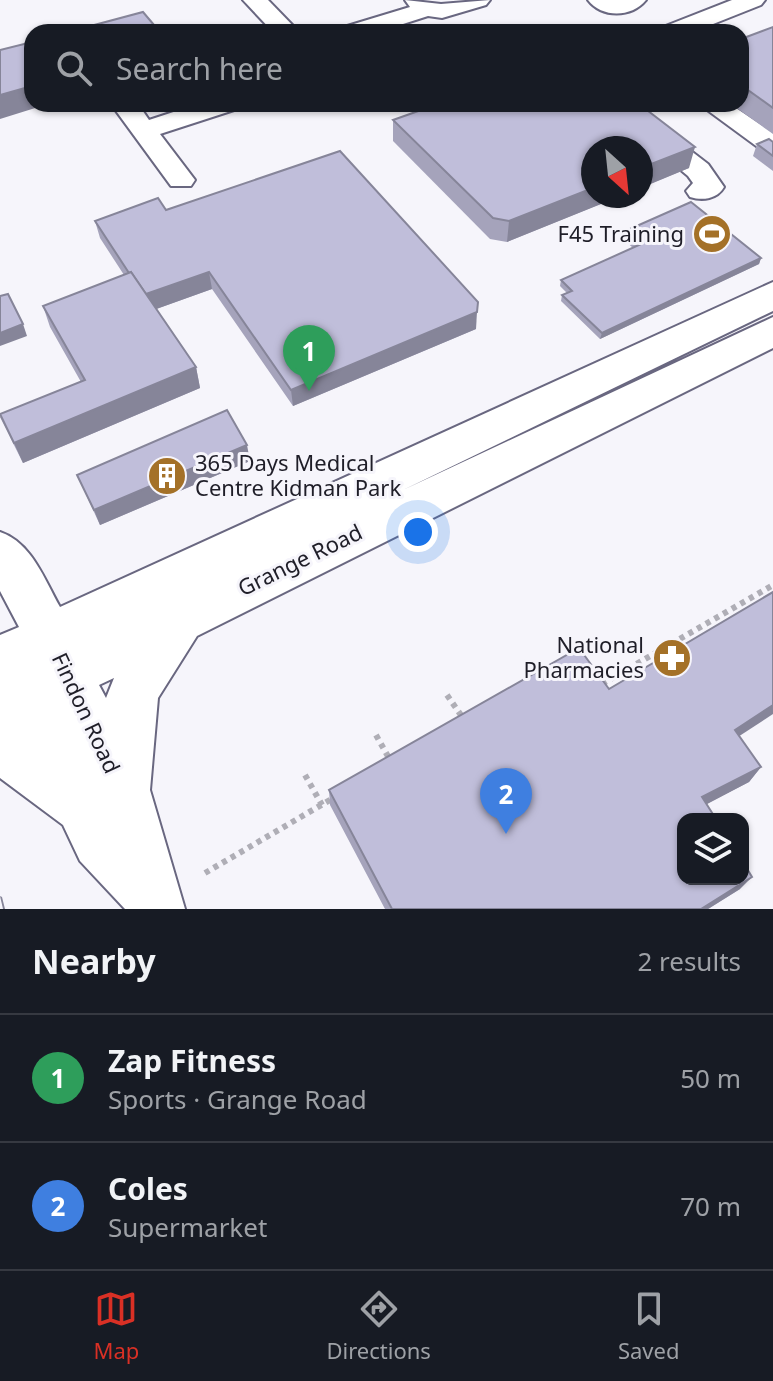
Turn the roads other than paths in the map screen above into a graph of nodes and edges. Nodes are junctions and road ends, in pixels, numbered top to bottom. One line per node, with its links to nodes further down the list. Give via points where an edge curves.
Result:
1 (478, 0): 5 (street, via 442,11)
2 (634, 0): 6 (street)
3 (753, 0): 9 (street)
4 (263, 1): 7 (street)
5 (422, 4): 8 (street)
6 (605, 4)
7 (281, 24)
8 (373, 24)
9 (692, 24)
10 (130, 112): 14 (street)
11 (200, 112): 14 (street)
12 (624, 112): 17 (street, via 698,170 710,187)
13 (724, 112): 15 (street)
14 (144, 130): 16 (street)
15 (773, 145)
16 (181, 180)
17 (700, 191)
18 (773, 295): 20 (main road, Grange Road)
19 (773, 331): 20 (main road, Grange Road)
20 (604, 388): 22 (main road, Grange Road); 23 (main road, Grange Road)
21 (5, 557): 22 (main road, via 66,592); 24 (main road, Findon Road)
22 (129, 599): 24 (main road, Grange Road)
23 (185, 616): 24 (main road, Grange Road); 26 (main road, via 132,689)
24 (23, 665): 26 (main road, Findon Road)
25 (0, 750): 26 (main road)
26 (105, 802): 27 (main road, Findon Road, via 100,841)
27 (150, 896)

